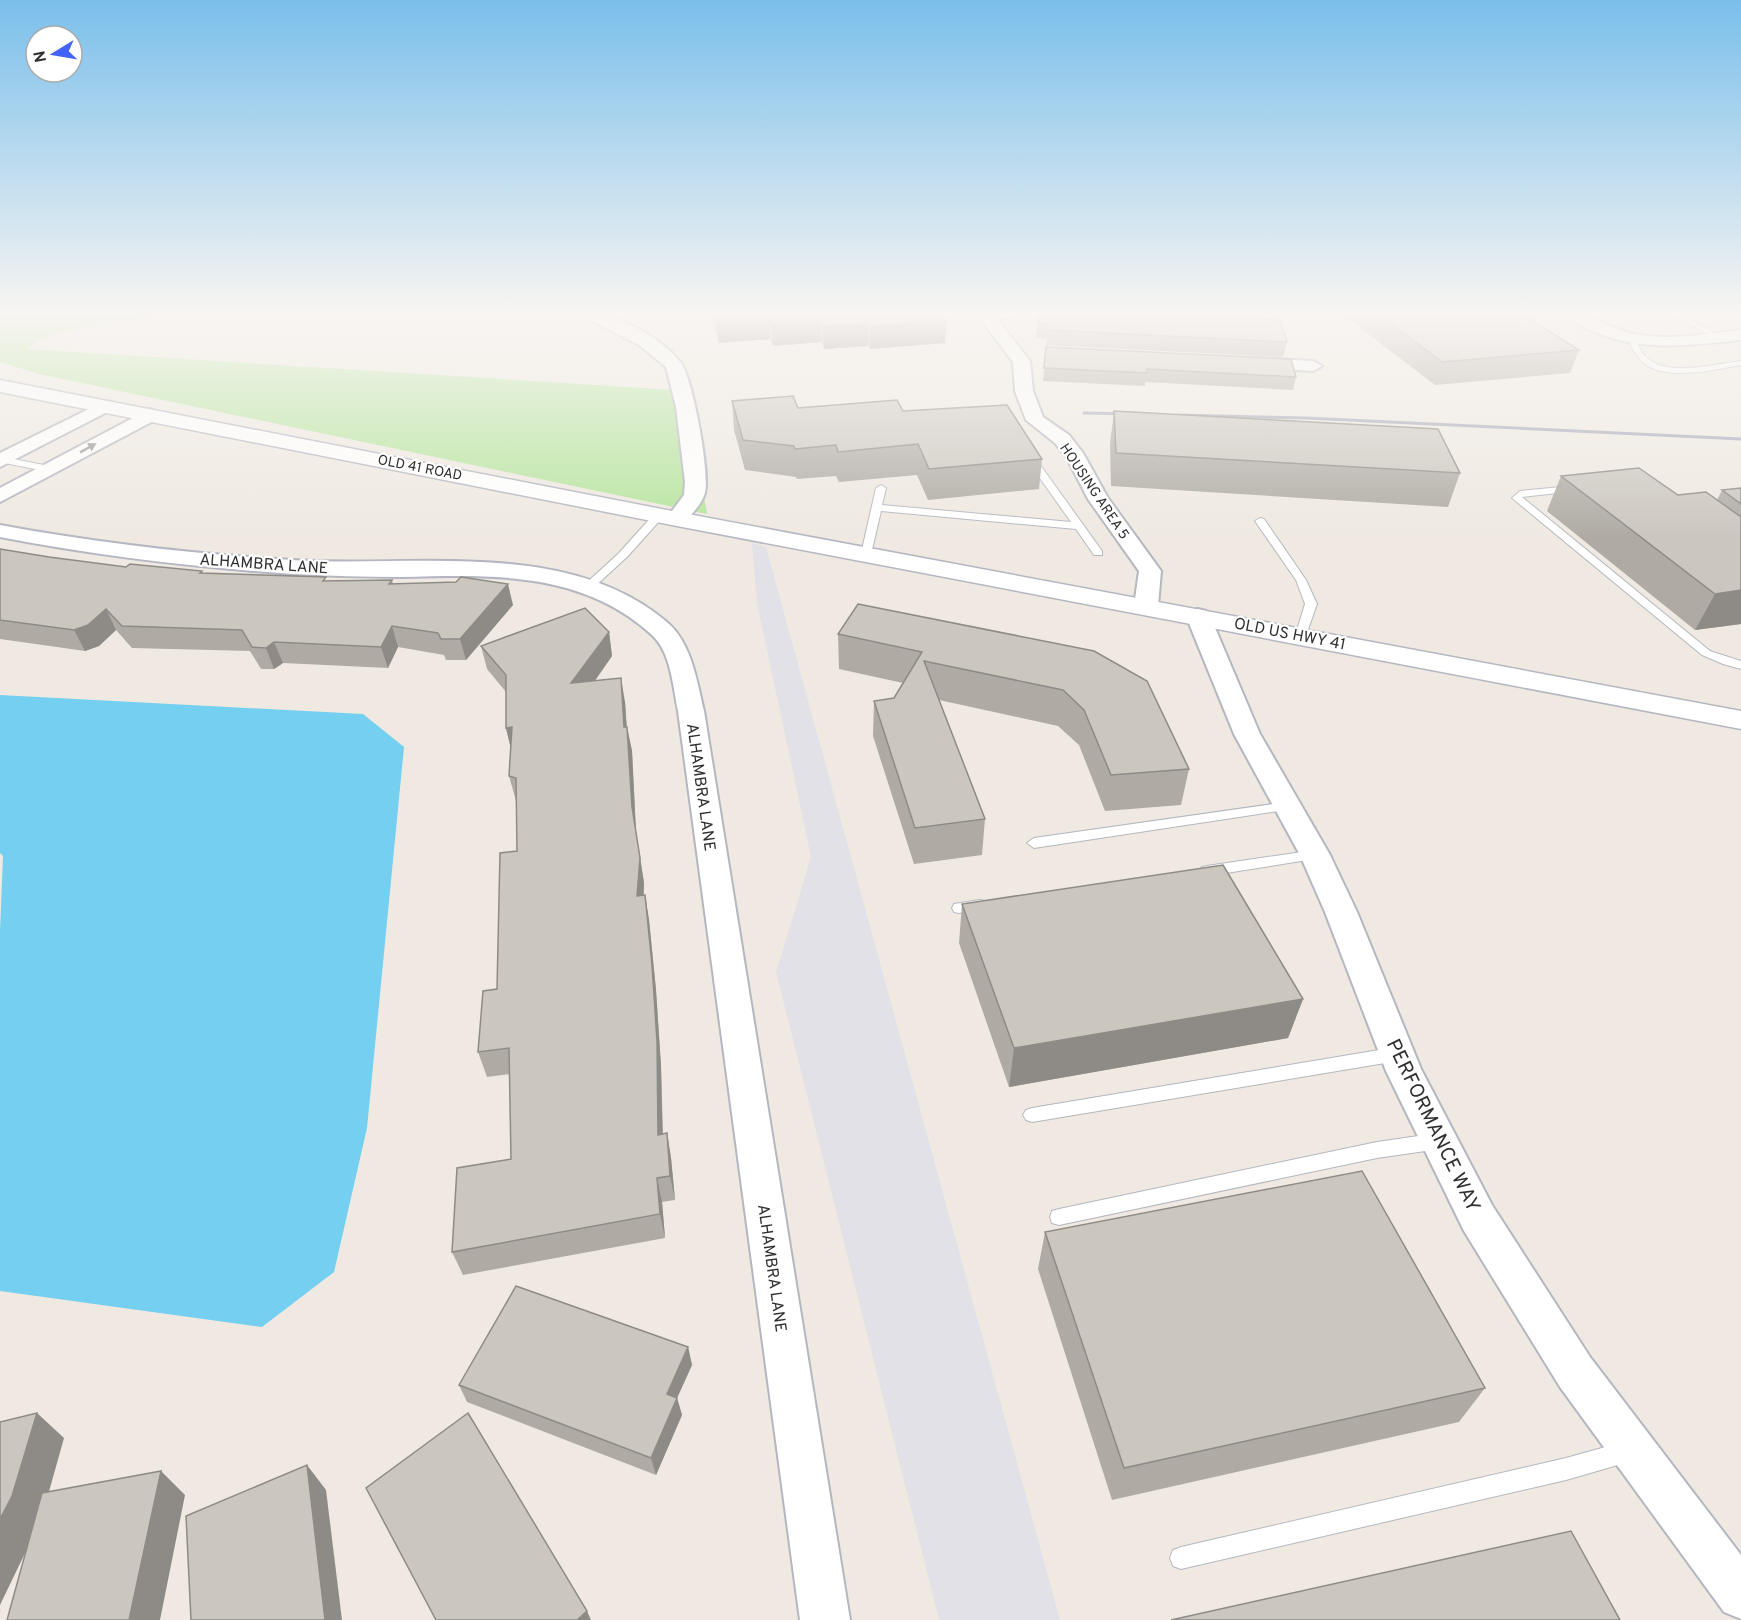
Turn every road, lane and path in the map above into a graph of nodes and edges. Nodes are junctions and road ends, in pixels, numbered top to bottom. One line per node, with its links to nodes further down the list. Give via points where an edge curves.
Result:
1 (14, 389): 4 (street, OLD 41 ROAD)
2 (682, 389): 13 (street, via 695,494)
3 (1024, 389): 20 (street, HOUSING AREA 5, via 1035,420 1062,439 1076,457 1098,499 1150,572)
4 (105, 406): 5 (street, OLD 41 ROAD); 7 (street)
5 (150, 414): 8 (street, one-way to 5); 13 (street, OLD 41 ROAD)
6 (1030, 456): 15 (lane)
7 (2, 461): 8 (lane)
8 (50, 469): 11 (street)
9 (881, 488): 12 (lane)
10 (1584, 488): 23 (lane, via 1520,494 1516,498 1706,652)
11 (0, 496)
12 (878, 508): 15 (lane); 17 (lane)
13 (668, 517): 17 (street, OLD 41 ROAD); 19 (lane)
14 (1260, 521): 22 (lane, via 1301,580 1311,604)
15 (1077, 526): 18 (lane)
16 (0, 531): 19 (street, ALHAMBRA LANE, via 141,554 295,567 488,568 546,576)
17 (853, 552): 20 (street, OLD US HWY 41)
18 (1098, 553)
19 (587, 588): 38 (street, ALHAMBRA LANE, via 621,602 664,633 680,666 691,711)
20 (1146, 606): 21 (street, OLD US HWY 41)
21 (1198, 616): 22 (street, OLD US HWY 41); 25 (street, PERFORMANCE WAY, via 1247,734)
22 (1301, 636): 24 (street, OLD US HWY 41)
23 (1741, 665)
24 (1741, 720)
25 (1287, 806): 26 (lane); 27 (street, PERFORMANCE WAY)
26 (1034, 843)
27 (1315, 855): 28 (lane); 31 (street, PERFORMANCE WAY)
28 (1191, 873)
29 (994, 903): 30 (lane)
30 (959, 908)
31 (1397, 1054): 32 (lane); 33 (street, PERFORMANCE WAY)
32 (1032, 1115)
33 (1439, 1141): 34 (lane, via 1377,1150); 35 (street, PERFORMANCE WAY, via 1521,1290)
34 (1059, 1217)
35 (1632, 1450): 36 (lane, via 1566,1469); 37 (street, PERFORMANCE WAY)
36 (1180, 1558)
37 (1741, 1595)
38 (825, 1620)

